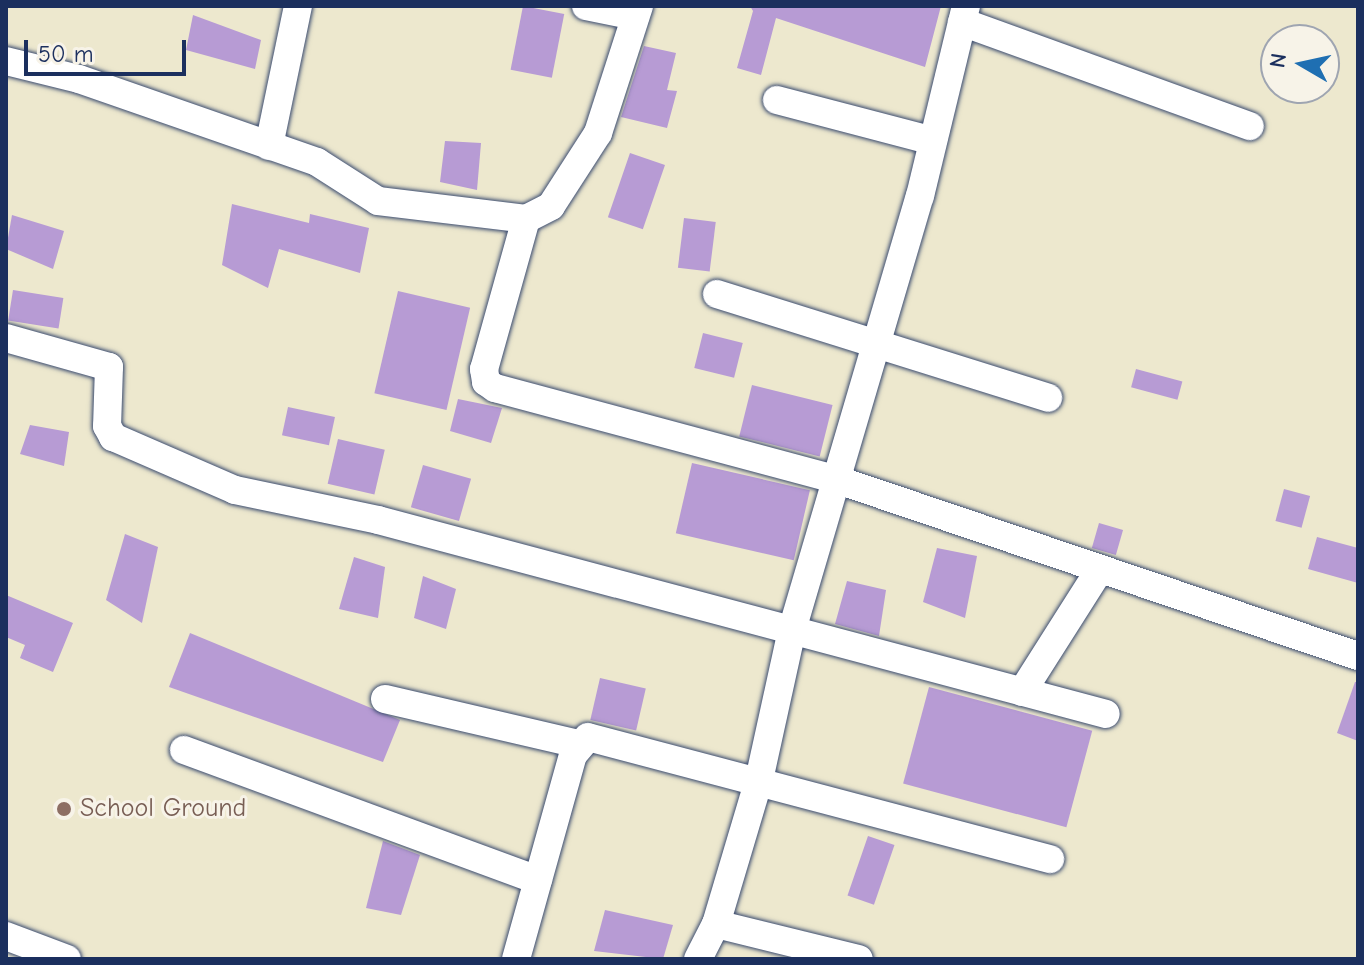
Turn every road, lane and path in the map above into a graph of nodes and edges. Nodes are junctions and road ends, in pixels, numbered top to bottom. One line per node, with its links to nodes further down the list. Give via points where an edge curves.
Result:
1 (298, 6): 9 (street)
2 (586, 6): 3 (street)
3 (637, 11): 10 (street, via 598,133 551,206)
4 (964, 14): 7 (street); 8 (street)
5 (6, 61): 9 (street, via 79,79)
6 (777, 100): 8 (street)
7 (1250, 126)
8 (933, 141): 13 (street)
9 (269, 146): 10 (street, via 317,162 378,201)
10 (526, 219): 15 (street, via 484,369 486,382)
11 (717, 294): 13 (street)
12 (6, 338): 17 (street, via 109,367 107,426 113,437 235,490 378,520)
13 (876, 340): 14 (street); 15 (street)
14 (1048, 398)
15 (835, 479): 16 (street); 17 (street)
16 (1100, 569): 18 (street); 19 (street)
17 (792, 630): 19 (street); 24 (street)
18 (1358, 656)
19 (1022, 692): 21 (street)
20 (385, 699): 22 (street)
21 (1106, 714)
22 (578, 744): 24 (street, via 588,737); 26 (street)
23 (184, 750): 26 (street)
24 (759, 780): 25 (street); 27 (street)
25 (1050, 859)
26 (538, 880): 30 (street)
27 (716, 924): 31 (street); 32 (street)
28 (6, 936): 29 (street)
29 (67, 959)
30 (516, 959)
31 (698, 959)
32 (859, 959)

